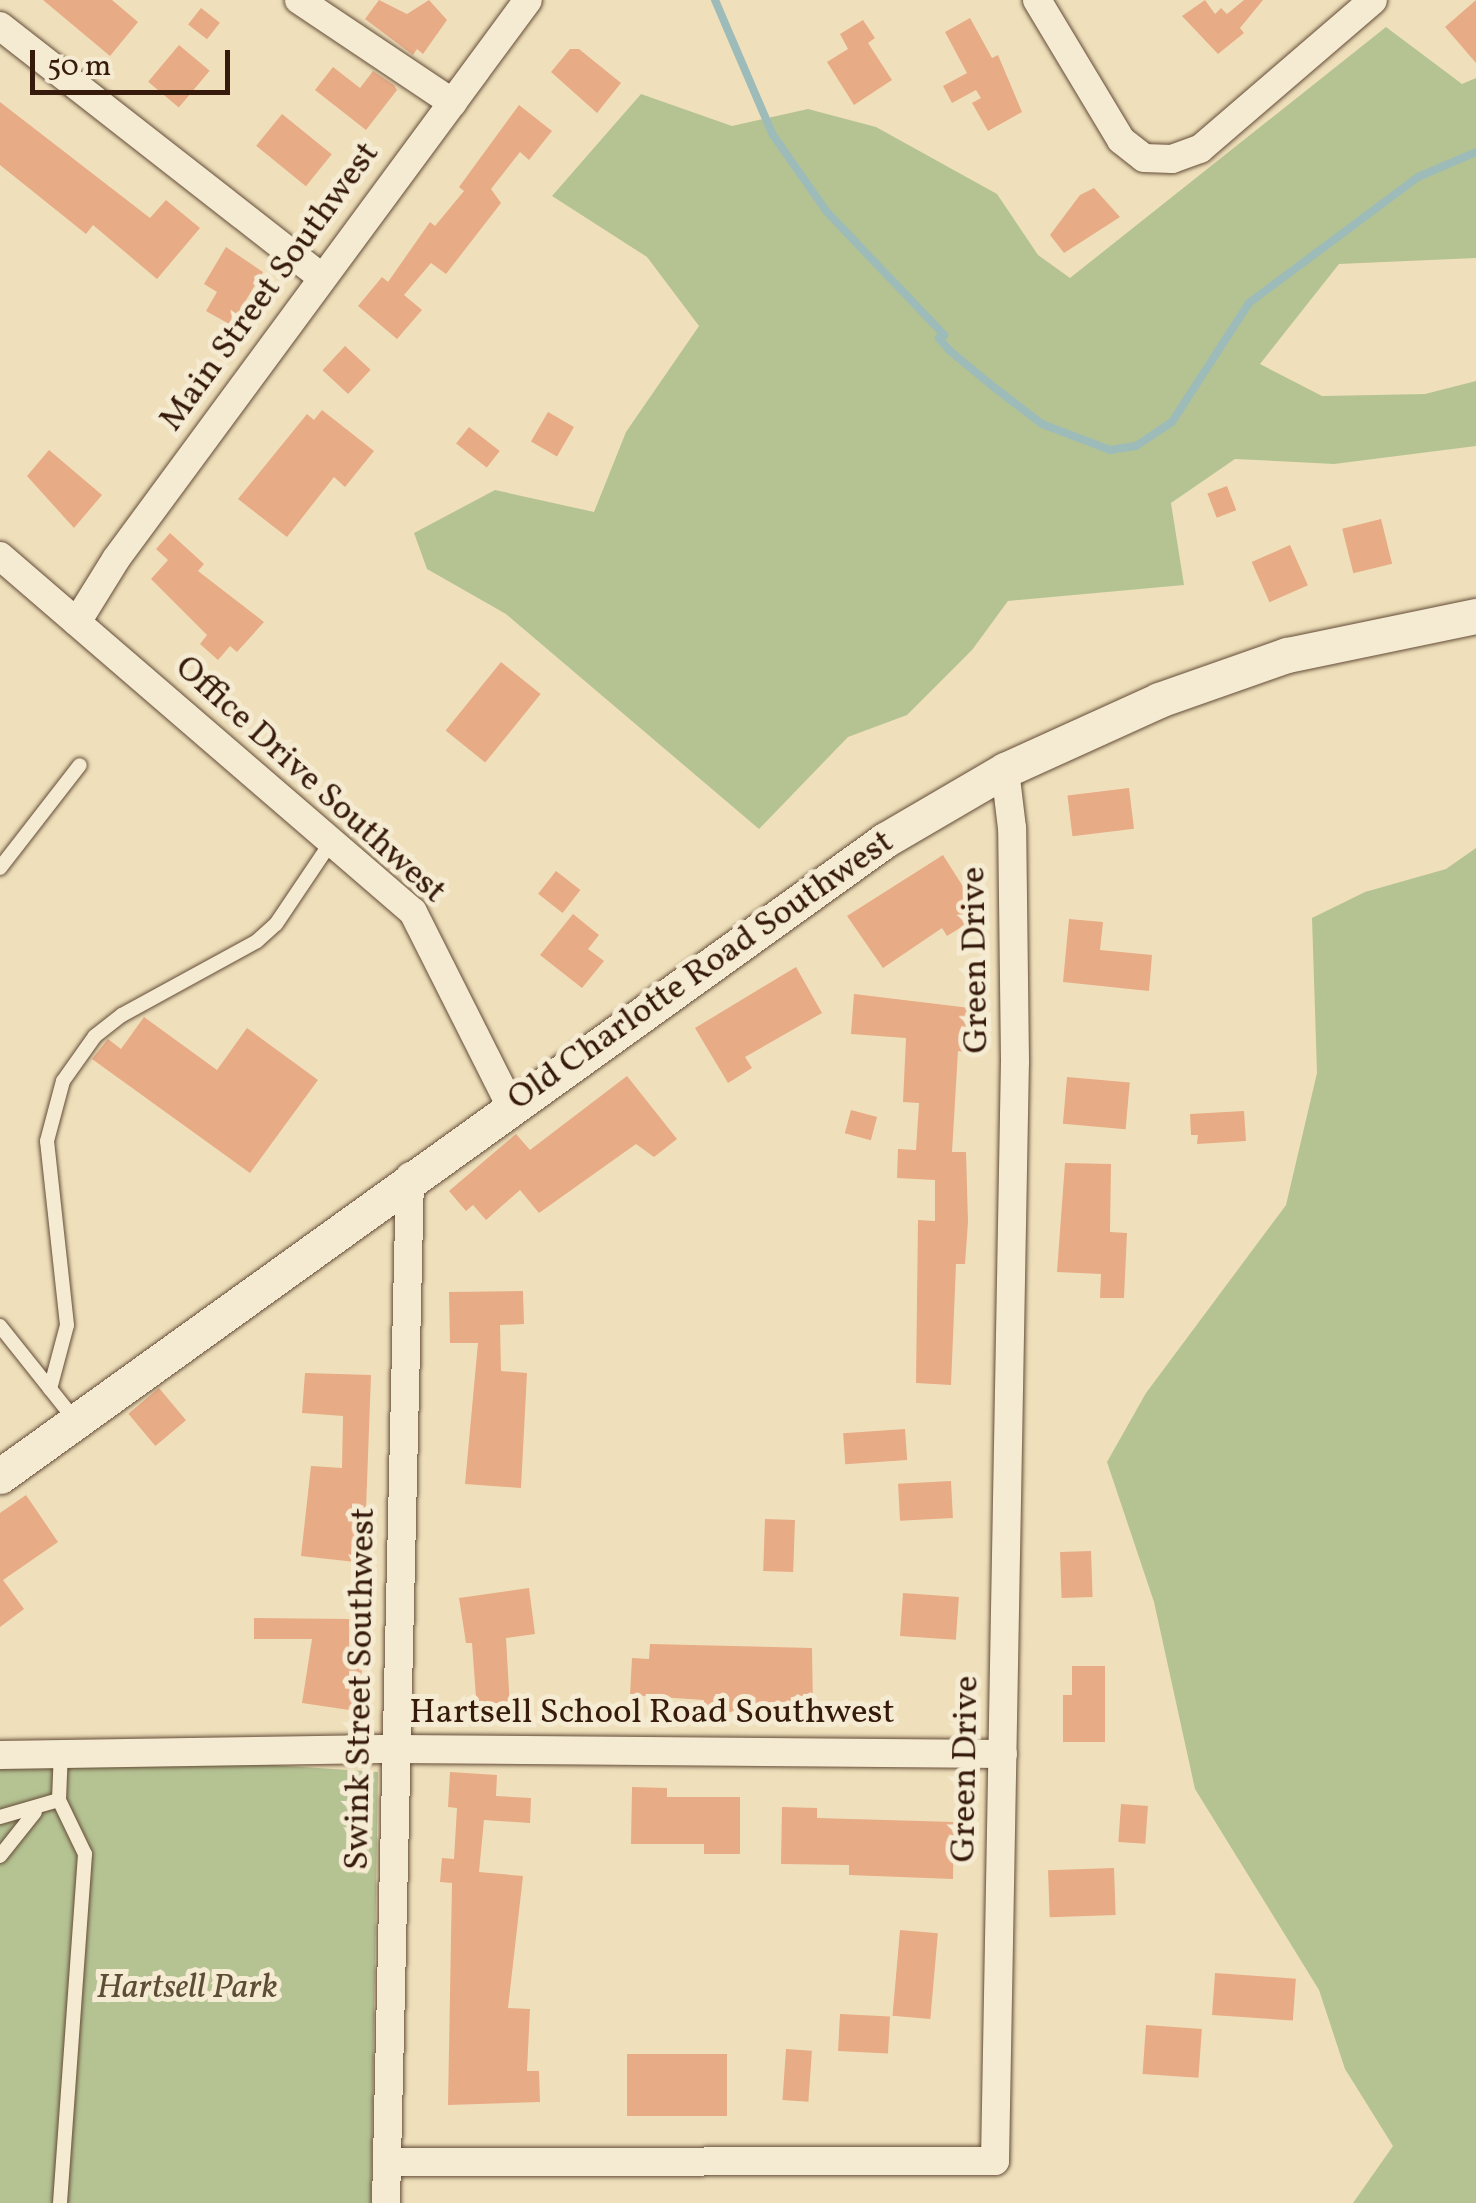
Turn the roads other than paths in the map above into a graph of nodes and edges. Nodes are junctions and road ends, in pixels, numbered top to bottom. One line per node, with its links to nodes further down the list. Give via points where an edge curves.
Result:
1 (299, 0): 6 (street)
2 (1037, 0): 3 (street, via 1121,140 1144,158 1172,160 1200,149)
3 (1373, 0)
4 (520, 3): 6 (street, Main Street Southwest)
5 (0, 26): 7 (street)
6 (453, 103): 7 (street, Main Street Southwest)
7 (322, 278): 10 (street, Main Street Southwest)
8 (0, 556): 10 (street, Office Drive Southwest)
9 (1476, 616): 12 (street, Old Charlotte Road Southwest, via 1287,655 1124,714)
10 (77, 622): 13 (street, Office Drive Southwest)
11 (80, 765): 14 (lane)
12 (1005, 770): 15 (street, Old Charlotte Road Southwest, via 885,840); 23 (street, Green Drive, via 1012,828 1015,1062)
13 (330, 842): 15 (street, Office Drive Southwest, via 424,928); 18 (lane, via 266,932 122,1015 95,1036 63,1081 48,1141 67,1325)
14 (0, 868)
15 (510, 1104): 16 (street, Old Charlotte Road Southwest)
16 (410, 1176): 19 (street, Old Charlotte Road Southwest); 21 (street, Swink Street Southwest)
17 (0, 1326): 18 (lane)
18 (50, 1389): 19 (lane)
19 (76, 1420): 20 (street, Old Charlotte Road Southwest)
20 (0, 1476)
21 (397, 1749): 22 (street, Hartsell School Road Southwest); 23 (street, Hartsell School Road Southwest); 29 (street, Swink Street Southwest)
22 (61, 1752): 24 (street, Hartsell School Road Southwest); 25 (lane)
23 (1003, 1754): 29 (street, Green Drive, via 995,2162)
24 (0, 1755)
25 (59, 1800): 26 (lane); 30 (lane, via 85,1854)
26 (35, 1812): 27 (lane); 28 (lane)
27 (0, 1816)
28 (0, 1856)
29 (387, 2162): 31 (street, Swink Street Southwest)
30 (60, 2203)
31 (386, 2203)

